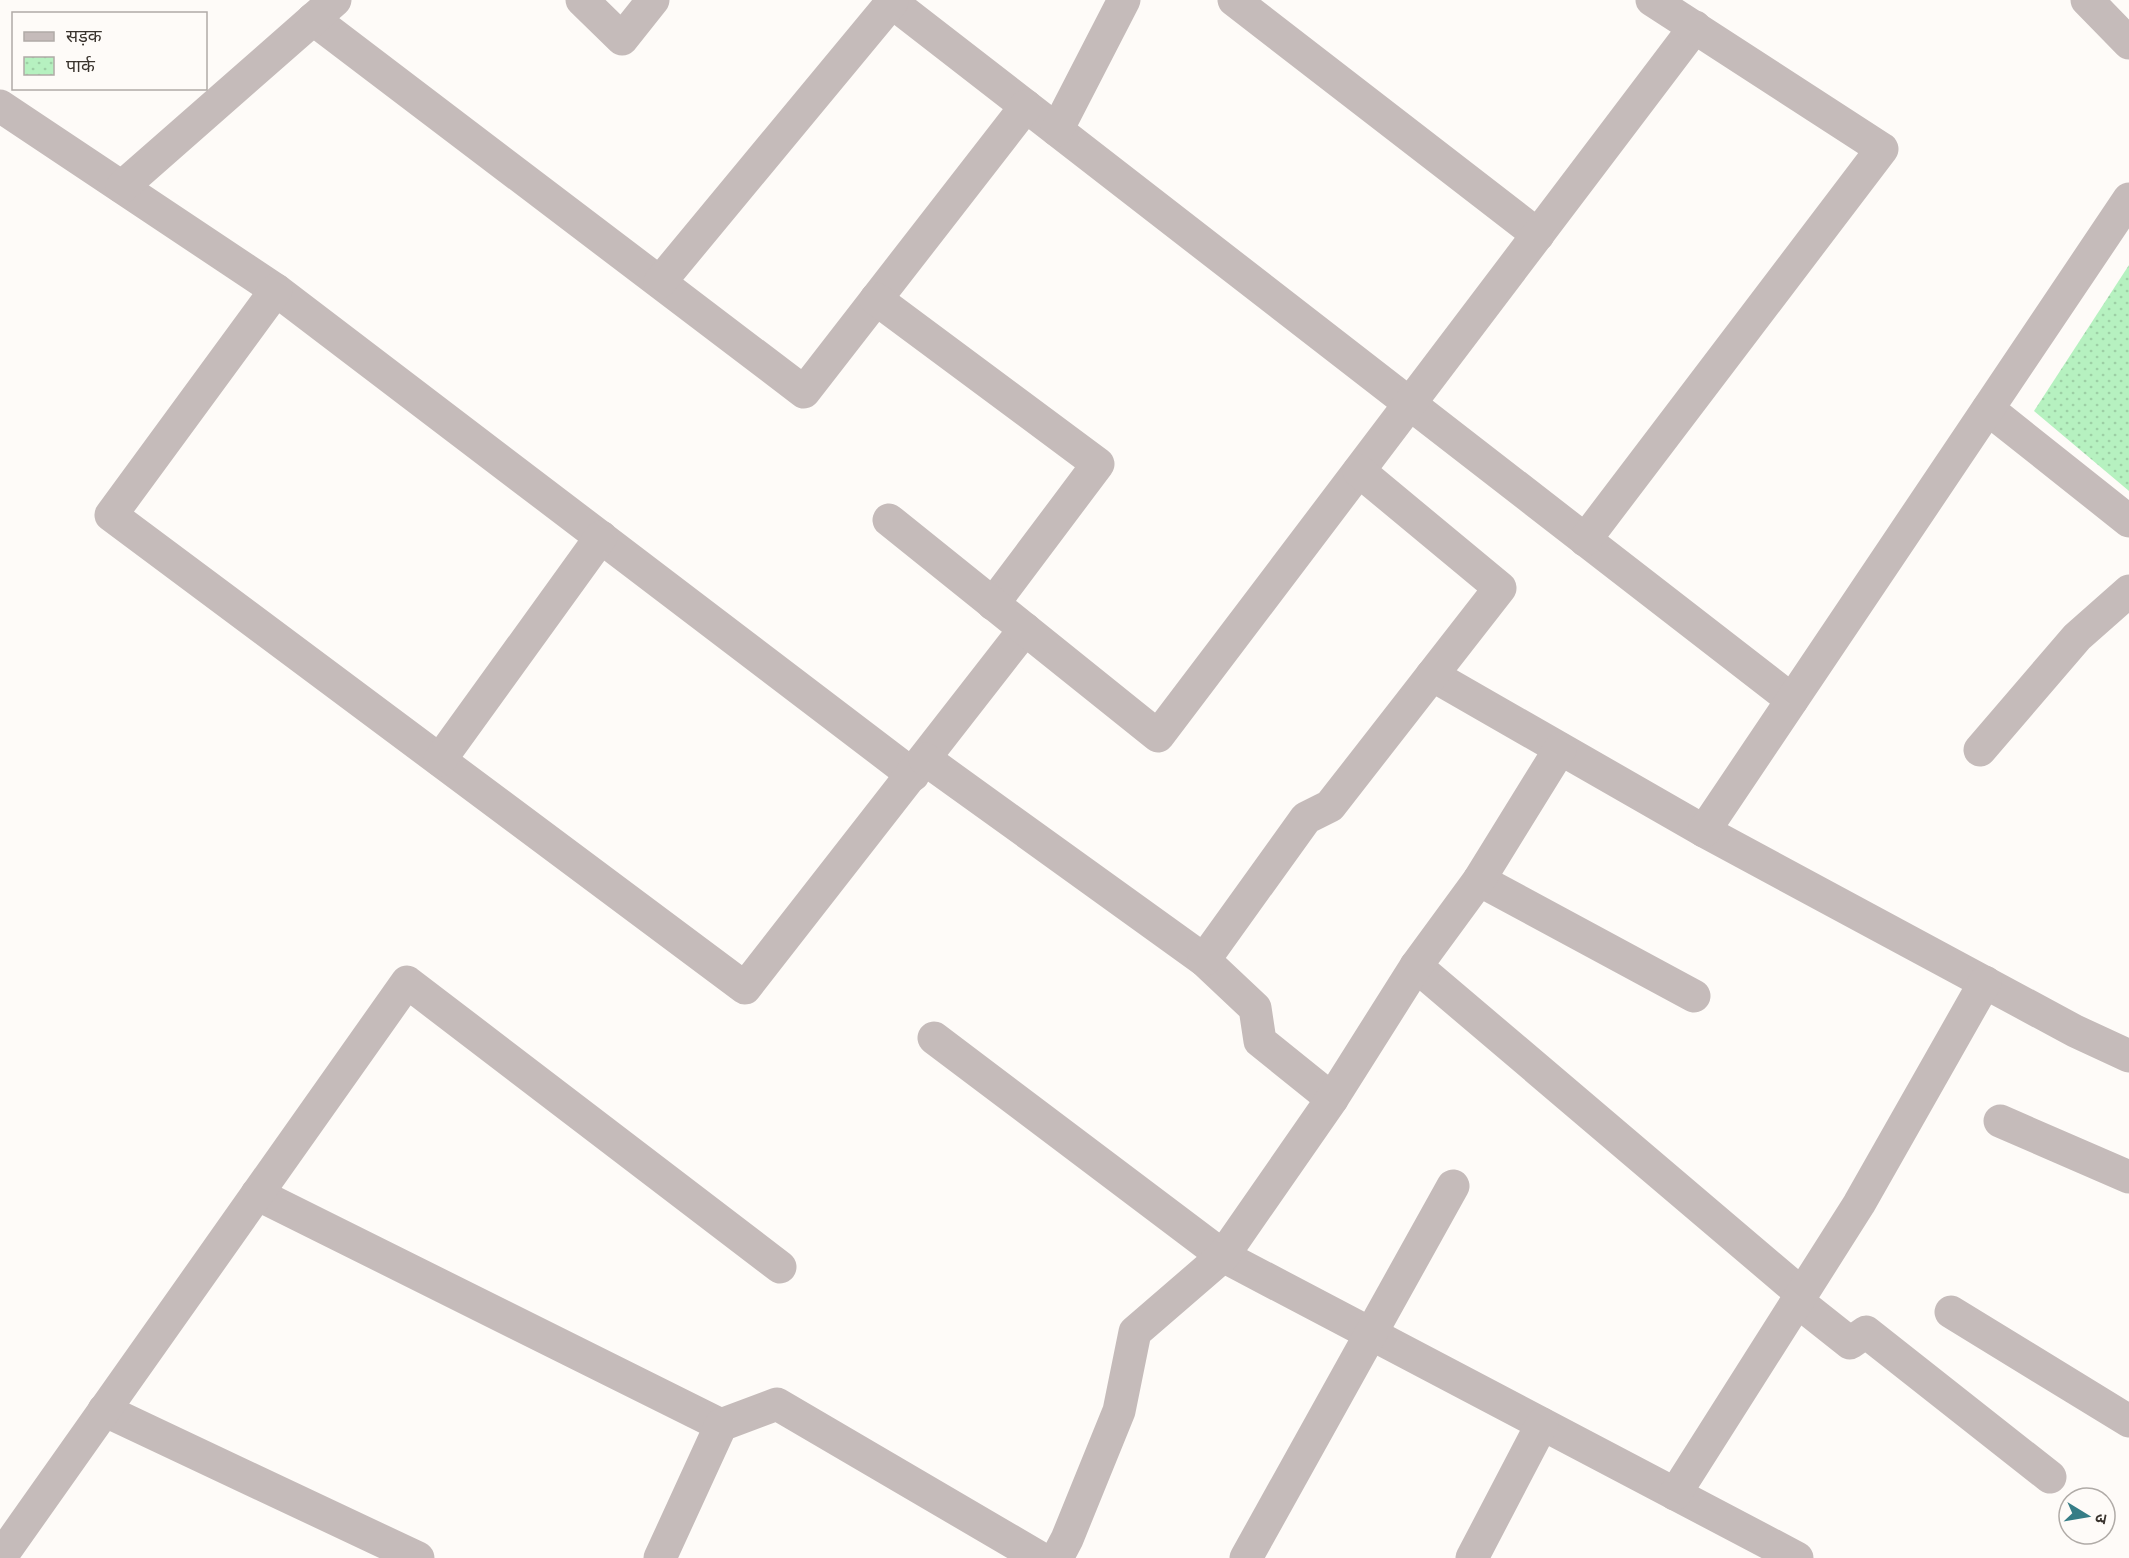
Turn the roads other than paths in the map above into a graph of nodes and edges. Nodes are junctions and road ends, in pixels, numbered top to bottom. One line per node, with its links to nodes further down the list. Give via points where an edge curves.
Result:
1 (582, 0): 2 (street, via 622,39)
2 (653, 0)
3 (1124, 0): 13 (street)
4 (1234, 0): 16 (street)
5 (1652, 0): 9 (street)
6 (2087, 0): 10 (street)
7 (891, 1): 12 (street); 17 (street)
8 (324, 9): 14 (street); 17 (street)
9 (1695, 27): 16 (street); 26 (street, via 1882,149)
10 (2129, 43)
11 (0, 106): 14 (street)
12 (1026, 106): 13 (street); 19 (street)
13 (1057, 130): 20 (street)
14 (122, 187): 18 (street)
15 (2129, 199): 21 (street)
16 (1538, 235): 20 (street)
17 (660, 282): 19 (street, via 804,392)
18 (276, 290): 25 (street); 34 (street, via 111,515)
19 (876, 299): 28 (street, via 1098,464)
20 (1410, 404): 22 (street); 26 (street)
21 (1988, 409): 24 (street); 31 (street)
22 (1359, 471): 29 (street, via 1158,736); 30 (street, via 1500,588)
23 (889, 520): 28 (street)
24 (2129, 521)
25 (601, 537): 34 (street); 35 (street)
26 (1585, 540): 31 (street)
27 (2129, 591): 33 (street, via 2077,637)
28 (993, 604): 29 (street)
29 (1025, 629): 35 (street)
30 (1432, 675): 32 (street); 38 (street, via 1330,806 1306,818)
31 (1792, 700): 36 (street)
32 (1560, 749): 36 (street); 37 (street)
33 (1980, 750)
34 (440, 760): 35 (street, via 745,988)
35 (919, 767): 38 (street)
36 (1704, 831): 40 (street)
37 (1479, 880): 39 (street); 41 (street)
38 (1204, 960): 44 (street, via 1255,1008 1260,1041)
39 (1416, 966): 44 (street); 51 (street)
40 (1985, 982): 43 (street); 51 (street, via 1859,1204)
41 (1694, 996)
42 (934, 1038): 49 (street)
43 (2129, 1056)
44 (1332, 1099): 49 (street)
45 (2000, 1121): 46 (street)
46 (2129, 1177)
47 (1453, 1186): 53 (street)
48 (257, 1194): 50 (street, via 407,982); 54 (street); 57 (street)
49 (1223, 1256): 53 (street); 64 (street, via 1135,1332 1119,1411)
50 (780, 1267)
51 (1800, 1297): 58 (street, via 1850,1343 1866,1332); 59 (street)
52 (1951, 1312): 55 (street)
53 (1371, 1334): 56 (street); 65 (street)
54 (104, 1410): 60 (street); 61 (street)
55 (2129, 1421)
56 (1542, 1424): 59 (street); 66 (street)
57 (721, 1425): 62 (street); 63 (street, via 777,1404)
58 (2050, 1477)
59 (1675, 1494): 67 (street)
60 (0, 1558)
61 (418, 1558)
62 (660, 1558)
63 (1040, 1558)
64 (1057, 1558)
65 (1246, 1558)
66 (1472, 1558)
67 (1797, 1558)

